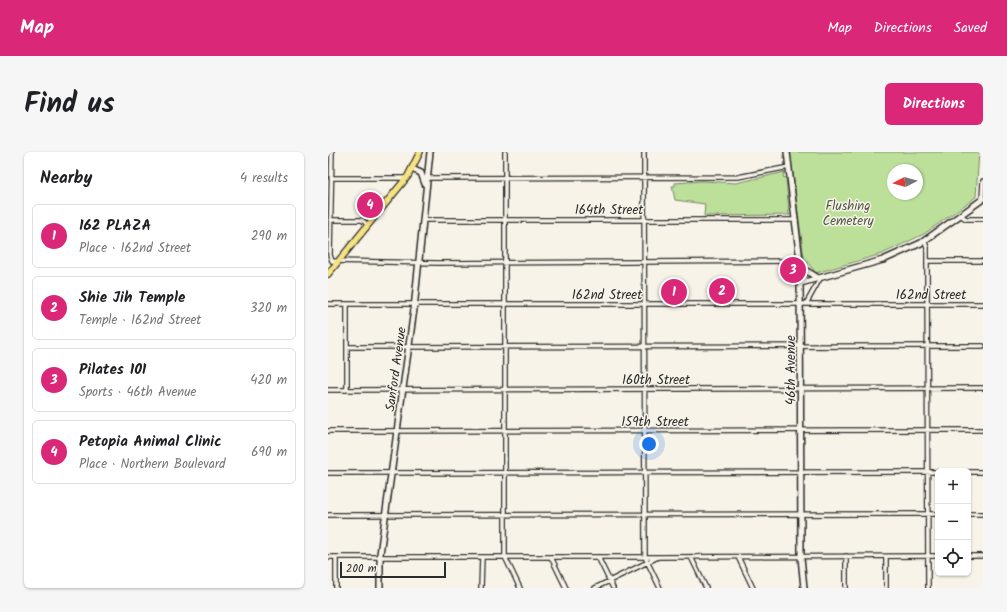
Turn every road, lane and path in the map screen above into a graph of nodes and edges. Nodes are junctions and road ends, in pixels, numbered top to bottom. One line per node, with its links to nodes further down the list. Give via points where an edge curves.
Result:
1 (332, 152): 10 (street)
2 (420, 152): 8 (main road)
3 (430, 152): 13 (street, Sanford Avenue)
4 (505, 152): 11 (street)
5 (644, 152): 12 (street)
6 (787, 152): 7 (street, 46th Avenue)
7 (789, 167): 12 (street, via 738,178); 22 (street, 46th Avenue)
8 (412, 169): 9 (main road); 13 (street)
9 (407, 177): 10 (street); 23 (main road)
10 (331, 178): 18 (street)
11 (505, 178): 12 (street); 13 (street); 20 (street)
12 (644, 178): 21 (street)
13 (425, 179): 19 (street, Sanford Avenue)
14 (983, 181): 15 (street)
15 (983, 200): 16 (street)
16 (962, 216): 17 (street, via 966,219); 24 (street)
17 (983, 219)
18 (330, 220): 23 (street, via 362,220); 25 (street, via 330,255)
19 (423, 220): 20 (street, 164th Street); 27 (street, Sanford Avenue)
20 (505, 220): 21 (street, 164th Street); 28 (street)
21 (644, 220): 22 (street, 164th Street); 29 (street)
22 (796, 220): 31 (street, 46th Avenue)
23 (368, 225): 25 (main road)
24 (925, 242): 30 (street); 33 (street, via 883,260)
25 (336, 261): 27 (street); 32 (main road)
26 (983, 261): 30 (street)
27 (419, 262): 28 (street); 42 (street, Sanford Avenue)
28 (505, 262): 29 (street); 37 (street)
29 (644, 262): 31 (street); 38 (street)
30 (927, 262): 40 (street)
31 (800, 264): 33 (street); 34 (street, 46th Avenue)
32 (328, 274)
33 (819, 278): 34 (street); 39 (street)
34 (801, 283): 39 (street, 46th Avenue)
35 (328, 304): 36 (street, 162nd Street)
36 (347, 304): 42 (street, 162nd Street); 48 (street)
37 (505, 304): 38 (street, 162nd Street); 42 (street, 162nd Street); 43 (street)
38 (644, 304): 39 (street, 162nd Street); 44 (street)
39 (803, 304): 40 (street, 162nd Street); 45 (street, 46th Avenue)
40 (927, 304): 41 (street, 162nd Street); 46 (street)
41 (983, 304)
42 (414, 305): 49 (street, Sanford Avenue)
43 (505, 346): 44 (street); 49 (street); 55 (street)
44 (644, 346): 45 (street); 50 (street)
45 (801, 346): 46 (street); 56 (street, 46th Avenue)
46 (927, 346): 47 (street); 51 (street)
47 (983, 346)
48 (347, 347): 49 (street); 53 (street)
49 (409, 347): 54 (street, Sanford Avenue)
50 (645, 388): 55 (street, 160th Street); 56 (street, 160th Street); 64 (street)
51 (927, 388): 52 (street, 160th Street); 56 (street, 160th Street); 59 (street)
52 (983, 388)
53 (347, 389): 54 (street, 160th Street); 57 (street, 160th Street)
54 (403, 389): 55 (street, 160th Street); 62 (street, Sanford Avenue)
55 (505, 389): 63 (street)
56 (801, 389): 58 (street, 46th Avenue)
57 (328, 390)
58 (801, 430): 59 (street, 159th Street); 64 (street, 159th Street); 73 (street, 46th Avenue)
59 (928, 430): 60 (street, 159th Street); 65 (street)
60 (983, 430)
61 (328, 431): 62 (street, 159th Street)
62 (397, 431): 63 (street, 159th Street); 70 (street, Sanford Avenue)
63 (505, 431): 64 (street, 159th Street); 71 (street)
64 (644, 431): 72 (street)
65 (928, 472): 66 (street); 73 (street); 75 (street)
66 (935, 472)
67 (971, 472): 68 (street)
68 (983, 472)
69 (328, 473): 70 (street)
70 (391, 473): 71 (street); 80 (street, Sanford Avenue)
71 (505, 473): 72 (street); 81 (street)
72 (645, 473): 73 (street); 82 (street)
73 (801, 473): 74 (street, 46th Avenue)
74 (801, 514): 75 (street); 82 (street); 83 (street, 46th Avenue)
75 (928, 514): 76 (street); 86 (street)
76 (935, 514)
77 (971, 514): 78 (street)
78 (983, 514)
79 (328, 515): 80 (street)
80 (385, 515): 81 (street); 100 (street, Sanford Avenue)
81 (505, 515): 82 (street); 92 (street)
82 (645, 515): 95 (street)
83 (801, 556): 84 (street); 98 (street); 113 (street, 46th Avenue)
84 (846, 556): 85 (street); 114 (street)
85 (886, 556): 86 (street); 115 (street)
86 (928, 556): 87 (street); 116 (street)
87 (935, 556)
88 (971, 556): 89 (street)
89 (983, 556)
90 (336, 557): 99 (street); 100 (street); 103 (street)
91 (482, 557): 92 (street); 100 (street); 105 (street)
92 (505, 557): 93 (street); 106 (street)
93 (551, 557): 94 (street); 107 (street)
94 (598, 557): 95 (street); 102 (street)
95 (645, 557): 96 (street); 101 (street)
96 (658, 557): 97 (street); 101 (street)
97 (691, 557): 98 (street); 111 (street)
98 (738, 557): 112 (street)
99 (328, 558)
100 (380, 558): 104 (street, Sanford Avenue)
101 (647, 562): 102 (street); 110 (street)
102 (609, 581): 108 (street); 109 (street)
103 (336, 588)
104 (380, 588)
105 (481, 588)
106 (520, 588)
107 (566, 588)
108 (595, 588)
109 (613, 588)
110 (660, 588)
111 (706, 588)
112 (753, 588)
113 (804, 588)
114 (846, 588)
115 (886, 588)
116 (928, 588)

